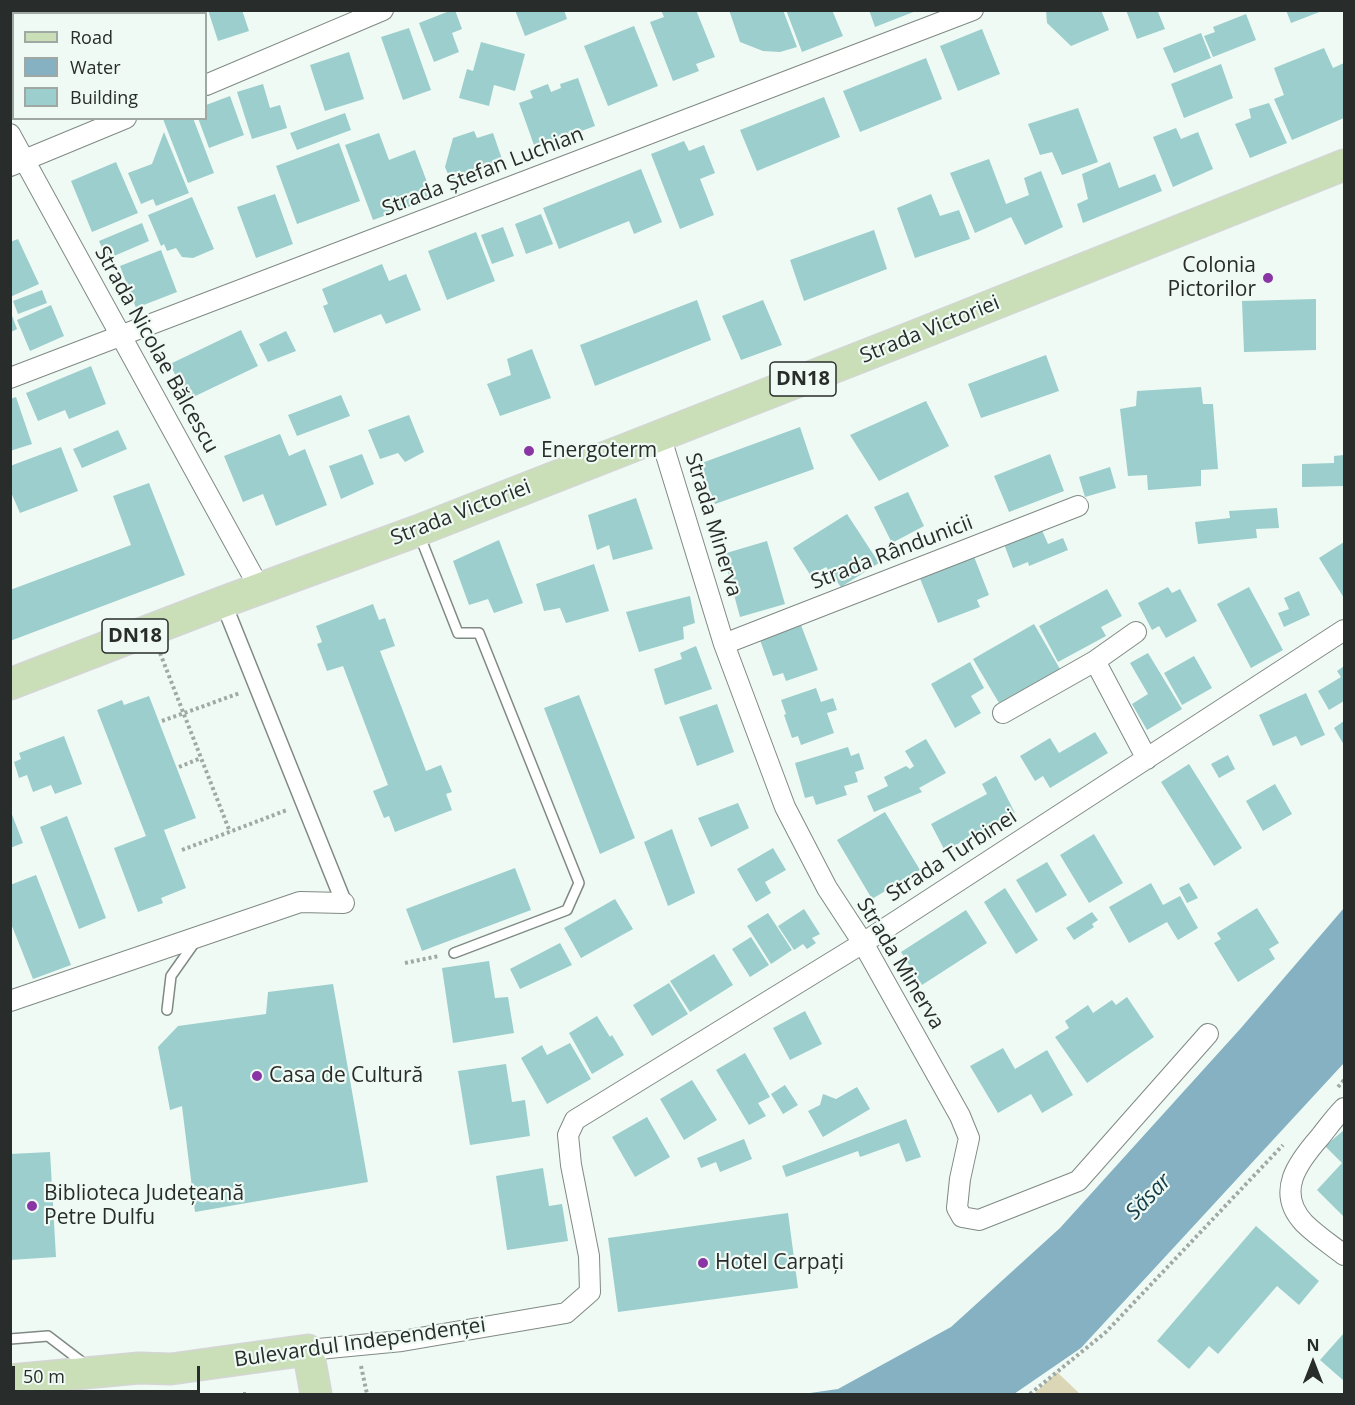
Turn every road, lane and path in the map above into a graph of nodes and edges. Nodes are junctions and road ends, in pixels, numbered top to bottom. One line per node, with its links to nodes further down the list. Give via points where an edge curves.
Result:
1 (383, 10): 3 (street)
2 (973, 10): 8 (street, Strada Ștefan Luchian)
3 (207, 85)
4 (121, 120): 6 (street)
5 (10, 134): 6 (street, Strada Nicolae Bălcescu)
6 (18, 163): 8 (street, Strada Nicolae Bălcescu)
7 (1344, 165): 10 (main road, Strada Victoriei / DN18)
8 (120, 336): 9 (street, Strada Ștefan Luchian); 13 (street, Strada Nicolae Bălcescu)
9 (10, 378)
10 (660, 435): 12 (main road, Strada Victoriei / DN18); 18 (street, Strada Minerva)
11 (1078, 506): 18 (street, Strada Rândunicii)
12 (417, 531): 13 (main road, Strada Victoriei / DN18); 34 (lane, via 458,633 479,633 579,883 567,910)
13 (260, 589): 14 (main road, Strada Victoriei / DN18)
14 (223, 602): 15 (main road, Strada Victoriei / DN18); 21 (street)
15 (151, 630): 20 (main road, Strada Victoriei / DN18); 22 (path)
16 (1344, 630): 26 (street, Strada Turbinei)
17 (1136, 632): 19 (street)
18 (724, 644): 33 (street, Strada Minerva, via 785,807 826,888)
19 (1095, 661): 23 (street); 26 (street)
20 (10, 684)
21 (258, 687): 22 (path); 28 (street)
22 (183, 713): 24 (path); 25 (path)
23 (1003, 713)
24 (162, 721)
25 (201, 758): 27 (path); 29 (path)
26 (1147, 759): 33 (street, Strada Turbinei)
27 (179, 767)
28 (304, 803): 29 (path); 31 (street)
29 (230, 832): 30 (path)
30 (182, 850)
31 (344, 903): 32 (street, via 300,902)
32 (200, 935): 36 (street); 37 (lane, via 171,976)
33 (862, 943): 38 (street, Strada Minerva, via 969,1138 957,1208 962,1217 979,1220 1078,1181); 44 (street, Strada Turbinei, via 576,1120 568,1135 589,1256 590,1292)
34 (454, 953): 35 (path)
35 (405, 963)
36 (10, 1001)
37 (167, 1010)
38 (1208, 1034)
39 (1344, 1080): 40 (path)
40 (1333, 1092)
41 (1344, 1108): 43 (street, via 1294,1171 1290,1190 1294,1209 1304,1223)
42 (1284, 1144): 54 (path, via 1106,1332)
43 (1344, 1255)
44 (566, 1313): 46 (street, Bulevardul Independenței)
45 (10, 1339): 48 (lane, via 48,1336)
46 (358, 1345): 47 (street, Bulevardul Independenței); 53 (path)
47 (308, 1350): 48 (main road, Bulevardul Independenței, via 171,1369); 52 (main road)
48 (95, 1372): 49 (main road, Bulevardul Independenței)
49 (10, 1380)
50 (243, 1395): 51 (path)
51 (249, 1395)
52 (316, 1395)
53 (366, 1395)
54 (1030, 1395)

